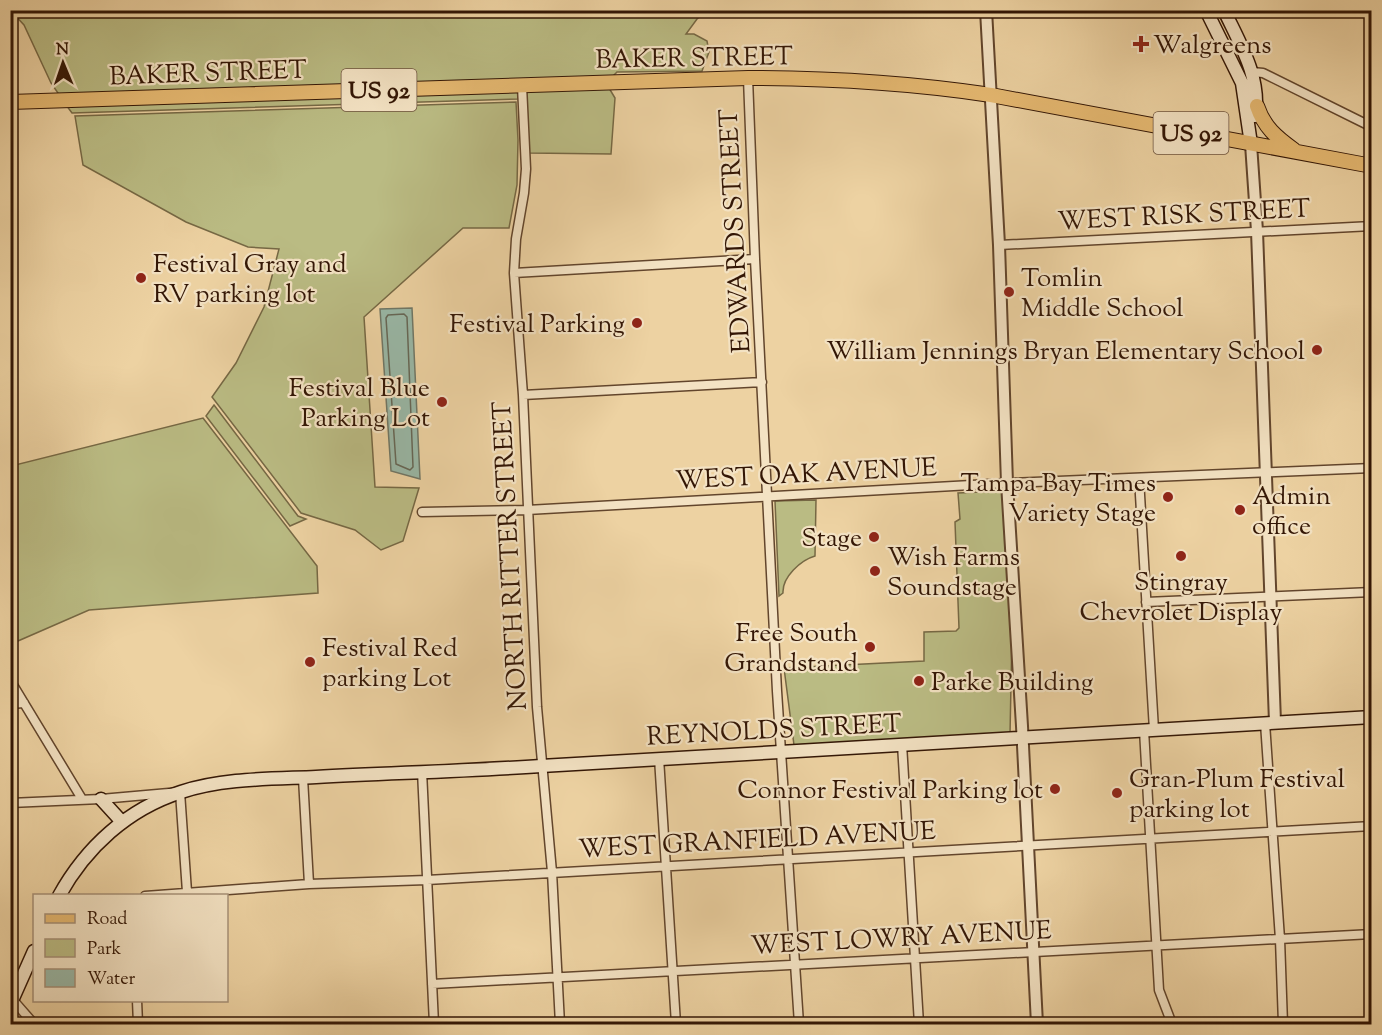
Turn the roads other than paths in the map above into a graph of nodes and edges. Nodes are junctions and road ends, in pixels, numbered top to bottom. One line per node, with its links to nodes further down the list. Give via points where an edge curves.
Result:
1 (986, 10): 9 (street)
2 (1206, 10): 4 (main road)
3 (1224, 10): 5 (main road)
4 (1227, 51): 5 (main road); 8 (main road)
5 (1252, 72): 8 (main road); 11 (main road); 12 (street, via 1264,74)
6 (748, 78): 7 (main road, BAKER STREET / US 92); 9 (main road, BAKER STREET / US 92, via 870,81); 19 (street, EDWARDS STREET)
7 (522, 86): 10 (main road, BAKER STREET / US 92); 20 (street, NORTH RITTER STREET, via 526,169)
8 (1244, 92): 13 (main road)
9 (991, 95): 13 (main road, BAKER STREET / US 92); 18 (street)
10 (10, 102)
11 (1257, 106): 13 (main road); 14 (main road, via 1273,135)
12 (1371, 127)
13 (1251, 144): 14 (main road, BAKER STREET / US 92); 17 (street)
14 (1298, 153): 15 (main road, BAKER STREET / US 92)
15 (1371, 166)
16 (1371, 226): 17 (street, WEST RISK STREET)
17 (1257, 231): 18 (street, WEST RISK STREET); 24 (street)
18 (999, 245): 26 (street)
19 (755, 259): 20 (street); 21 (street, EDWARDS STREET)
20 (514, 273): 22 (street, NORTH RITTER STREET)
21 (762, 382): 22 (street); 27 (street, EDWARDS STREET)
22 (523, 395): 28 (street, NORTH RITTER STREET)
23 (1371, 468): 24 (street, WEST OAK AVENUE)
24 (1266, 473): 25 (street, WEST OAK AVENUE); 31 (street)
25 (1139, 478): 26 (street, WEST OAK AVENUE); 32 (street)
26 (1007, 483): 27 (street, WEST OAK AVENUE); 39 (street)
27 (768, 496): 28 (street, WEST OAK AVENUE); 41 (street, EDWARDS STREET)
28 (527, 510): 29 (street, WEST OAK AVENUE); 43 (street, NORTH RITTER STREET)
29 (422, 512)
30 (1371, 592): 31 (street)
31 (1272, 597): 32 (street); 37 (street)
32 (1146, 602): 38 (street)
33 (10, 680): 35 (street)
34 (10, 704): 35 (street)
35 (24, 704): 47 (street)
36 (1371, 717): 37 (main road, REYNOLDS STREET)
37 (1270, 723): 38 (main road, REYNOLDS STREET); 52 (street)
38 (1149, 730): 39 (main road, REYNOLDS STREET); 53 (street)
39 (1023, 738): 40 (main road, REYNOLDS STREET); 54 (street)
40 (902, 744): 41 (main road, REYNOLDS STREET); 55 (street)
41 (781, 751): 42 (main road, REYNOLDS STREET); 56 (street, EDWARDS STREET)
42 (659, 758): 43 (main road, REYNOLDS STREET); 57 (street)
43 (541, 766): 44 (main road, REYNOLDS STREET); 58 (street, NORTH RITTER STREET)
44 (422, 771): 45 (main road, REYNOLDS STREET); 59 (street)
45 (303, 777): 46 (main road, REYNOLDS STREET, via 234,782); 60 (street)
46 (180, 792): 48 (street, REYNOLDS STREET); 50 (main road, REYNOLDS STREET); 61 (street)
47 (82, 799): 48 (street, REYNOLDS STREET); 49 (street, REYNOLDS STREET)
48 (101, 799): 50 (main road)
49 (10, 803)
50 (122, 822): 62 (main road, REYNOLDS STREET, via 78,865)
51 (1371, 826): 52 (street, WEST GRANFIELD AVENUE)
52 (1273, 831): 53 (street, WEST GRANFIELD AVENUE); 65 (street)
53 (1150, 837): 54 (street, WEST GRANFIELD AVENUE); 66 (street)
54 (1029, 844): 55 (street, WEST GRANFIELD AVENUE); 67 (street)
55 (909, 851): 56 (street, WEST GRANFIELD AVENUE); 69 (street)
56 (788, 859): 57 (street, WEST GRANFIELD AVENUE); 70 (street, EDWARDS STREET)
57 (666, 866): 58 (street, WEST GRANFIELD AVENUE); 71 (street)
58 (552, 872): 59 (street, WEST GRANFIELD AVENUE); 72 (street, NORTH RITTER STREET)
59 (427, 880): 60 (street, WEST GRANFIELD AVENUE); 73 (street)
60 (309, 884): 61 (street, WEST GRANFIELD AVENUE)
61 (187, 892): 63 (street, WEST GRANFIELD AVENUE)
62 (60, 894)
63 (166, 894)
64 (1371, 934): 65 (street, WEST LOWRY AVENUE)
65 (1280, 939): 66 (street, WEST LOWRY AVENUE); 85 (street)
66 (1158, 945): 67 (street, WEST LOWRY AVENUE); 84 (street, via 1159,990)
67 (1033, 951): 69 (street, WEST LOWRY AVENUE); 83 (street)
68 (33, 953): 74 (main road)
69 (915, 957): 70 (street, WEST LOWRY AVENUE); 82 (street)
70 (795, 964): 71 (street, WEST LOWRY AVENUE); 81 (street, EDWARDS STREET)
71 (672, 970): 72 (street, WEST LOWRY AVENUE); 80 (street)
72 (557, 976): 73 (street, WEST LOWRY AVENUE); 79 (street, NORTH RITTER STREET)
73 (432, 984): 78 (street)
74 (12, 1002): 76 (street)
75 (137, 1002): 77 (street)
76 (34, 1024)
77 (138, 1024)
78 (434, 1024)
79 (560, 1024)
80 (676, 1024)
81 (798, 1024)
82 (919, 1024)
83 (1036, 1024)
84 (1172, 1024)
85 (1283, 1024)

